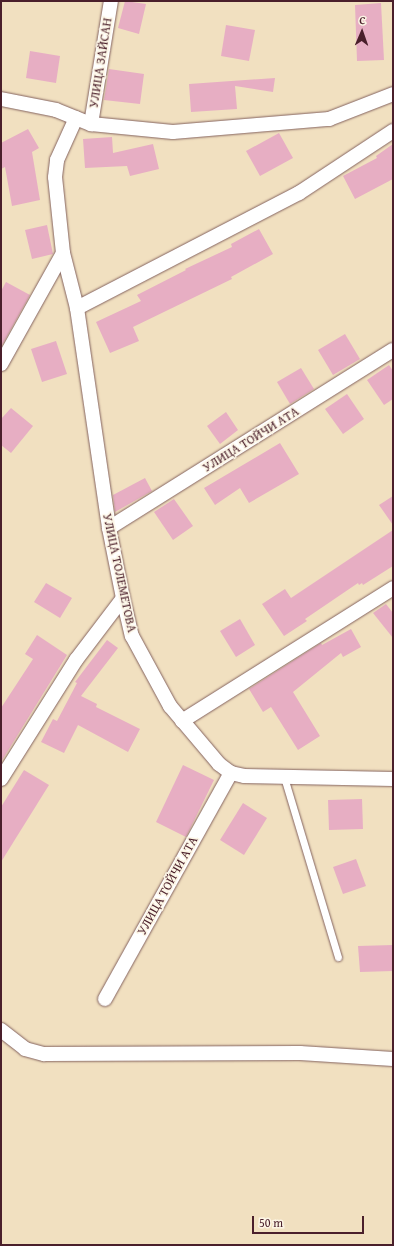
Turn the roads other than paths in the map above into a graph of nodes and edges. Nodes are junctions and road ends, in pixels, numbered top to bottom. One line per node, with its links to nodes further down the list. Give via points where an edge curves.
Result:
1 (111, 1): 5 (street, УЛИЦА ЗАЙСАН)
2 (393, 94): 5 (street, via 328,119 173,132)
3 (1, 99): 4 (street, via 56,110)
4 (76, 118): 5 (street); 7 (street, via 57,160 55,176)
5 (92, 124)
6 (393, 131): 8 (street, via 299,193)
7 (63, 253): 8 (street, УЛИЦА ТОЛЕМЕТОВА); 10 (street)
8 (77, 308): 11 (street, УЛИЦА ТОЛЕМЕТОВА)
9 (393, 350): 11 (street, УЛИЦА ТОЙЧИ АТА)
10 (1, 364)
11 (109, 528): 13 (street, УЛИЦА ТОЛЕМЕТОВА)
12 (393, 588): 14 (street)
13 (123, 598): 14 (street, УЛИЦА ТОЛЕМЕТОВА, via 132,636 170,706); 17 (street, via 76,660)
14 (182, 721): 15 (street, УЛИЦА ТОЛЕМЕТОВА, via 219,764)
15 (231, 773): 16 (street, via 244,776); 20 (street, УЛИЦА ТОЙЧИ АТА)
16 (284, 777): 18 (street); 19 (lane)
17 (1, 779)
18 (393, 779)
19 (338, 957)
20 (105, 999)
21 (1, 1030): 22 (street, via 25,1049 44,1054 300,1052)
22 (393, 1059)

